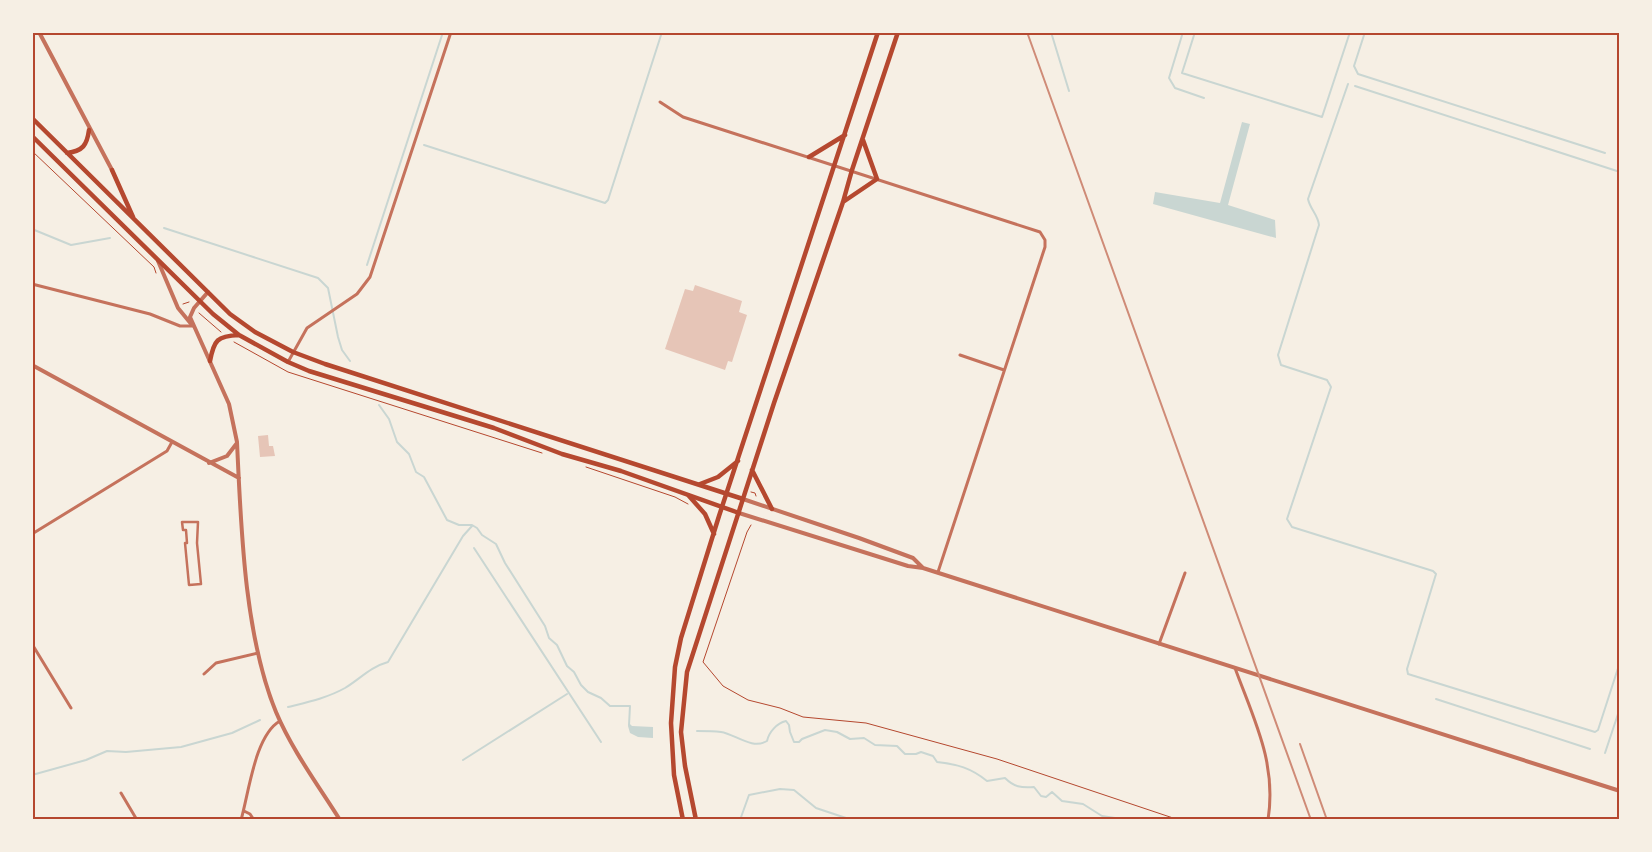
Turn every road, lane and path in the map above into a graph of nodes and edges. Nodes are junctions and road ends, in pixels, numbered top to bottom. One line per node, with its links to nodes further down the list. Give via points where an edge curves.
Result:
1 (39, 32): 7 (street)
2 (451, 32): 32 (street, via 370,277 361,290 307,328)
3 (878, 32): 8 (main road)
4 (898, 32): 10 (main road)
5 (660, 102): 13 (street, via 683,117)
6 (32, 118): 12 (main road)
7 (89, 130): 12 (main road, via 84,147); 15 (street)
8 (846, 135): 13 (main road); 14 (main road)
9 (32, 136): 20 (main road)
10 (863, 140): 16 (main road); 17 (main road)
11 (32, 150): 21 (path, via 154,267)
12 (67, 153): 19 (main road)
13 (809, 157): 14 (street)
14 (836, 165): 16 (street); 41 (main road)
15 (112, 170): 19 (main road)
16 (852, 170): 17 (street); 18 (main road)
17 (877, 179): 18 (main road); 37 (street, via 1040,232 1045,247)
18 (843, 202): 44 (main road)
19 (133, 218): 23 (main road)
20 (158, 259): 24 (main road); 28 (street, via 178,308)
21 (157, 275)
22 (32, 284): 28 (street, via 150,314 180,326)
23 (208, 292): 24 (street); 32 (main road, via 230,314)
24 (199, 300): 28 (street, via 190,317); 30 (main road)
25 (189, 302): 26 (path)
26 (180, 307)
27 (199, 313): 29 (path)
28 (193, 326): 34 (street)
29 (221, 332)
30 (239, 335): 34 (main road, via 218,340); 35 (main road)
31 (233, 341): 40 (path, via 288,372)
32 (293, 352): 35 (street); 46 (main road)
33 (960, 355): 37 (street)
34 (210, 361): 39 (street, via 229,404)
35 (288, 362): 49 (main road, via 494,428)
36 (32, 365): 38 (street)
37 (1004, 370): 61 (street)
38 (172, 442): 42 (street); 58 (street, via 167,452)
39 (237, 442): 42 (street, via 227,456); 45 (street)
40 (547, 455)
41 (739, 460): 46 (main road, via 724,474); 48 (main road)
42 (210, 463): 45 (street)
43 (582, 466): 52 (path)
44 (752, 470): 47 (main road); 54 (main road)
45 (239, 478): 65 (street, via 249,593)
46 (700, 484): 48 (main road)
47 (746, 490): 50 (path, via 756,493); 51 (main road)
48 (727, 493): 51 (main road); 53 (main road)
49 (689, 496): 53 (main road); 59 (main road, via 705,514)
50 (756, 496)
51 (743, 499): 54 (street); 55 (main road)
52 (689, 505)
53 (722, 507): 55 (main road); 59 (main road)
54 (772, 509): 60 (street, via 913,558)
55 (738, 513): 60 (street); 78 (main road, via 687,672 681,732)
56 (182, 522): 56 (street, via 198,522 201,584 189,585 186,530 183,530)
57 (751, 525): 79 (path, via 703,662 731,692 803,717 866,723 997,759)
58 (32, 534)
59 (714, 534): 77 (main road, via 687,617 674,677 671,740)
60 (923, 568): 61 (street)
61 (938, 572): 64 (street)
62 (1185, 573): 64 (street)
63 (32, 644): 68 (street)
64 (1159, 644): 66 (street)
65 (258, 652): 67 (street, via 216,663); 69 (street)
66 (1235, 668): 70 (street); 80 (street, via 1270,767)
67 (204, 674)
68 (71, 708)
69 (280, 721): 72 (street, via 272,726 261,744); 76 (street)
70 (1620, 791)
71 (122, 794): 73 (street)
72 (244, 811): 74 (street); 75 (street)
73 (137, 820)
74 (241, 820)
75 (254, 820)
76 (340, 820)
77 (683, 820)
78 (696, 820)
79 (1179, 820)
80 (1268, 820)

